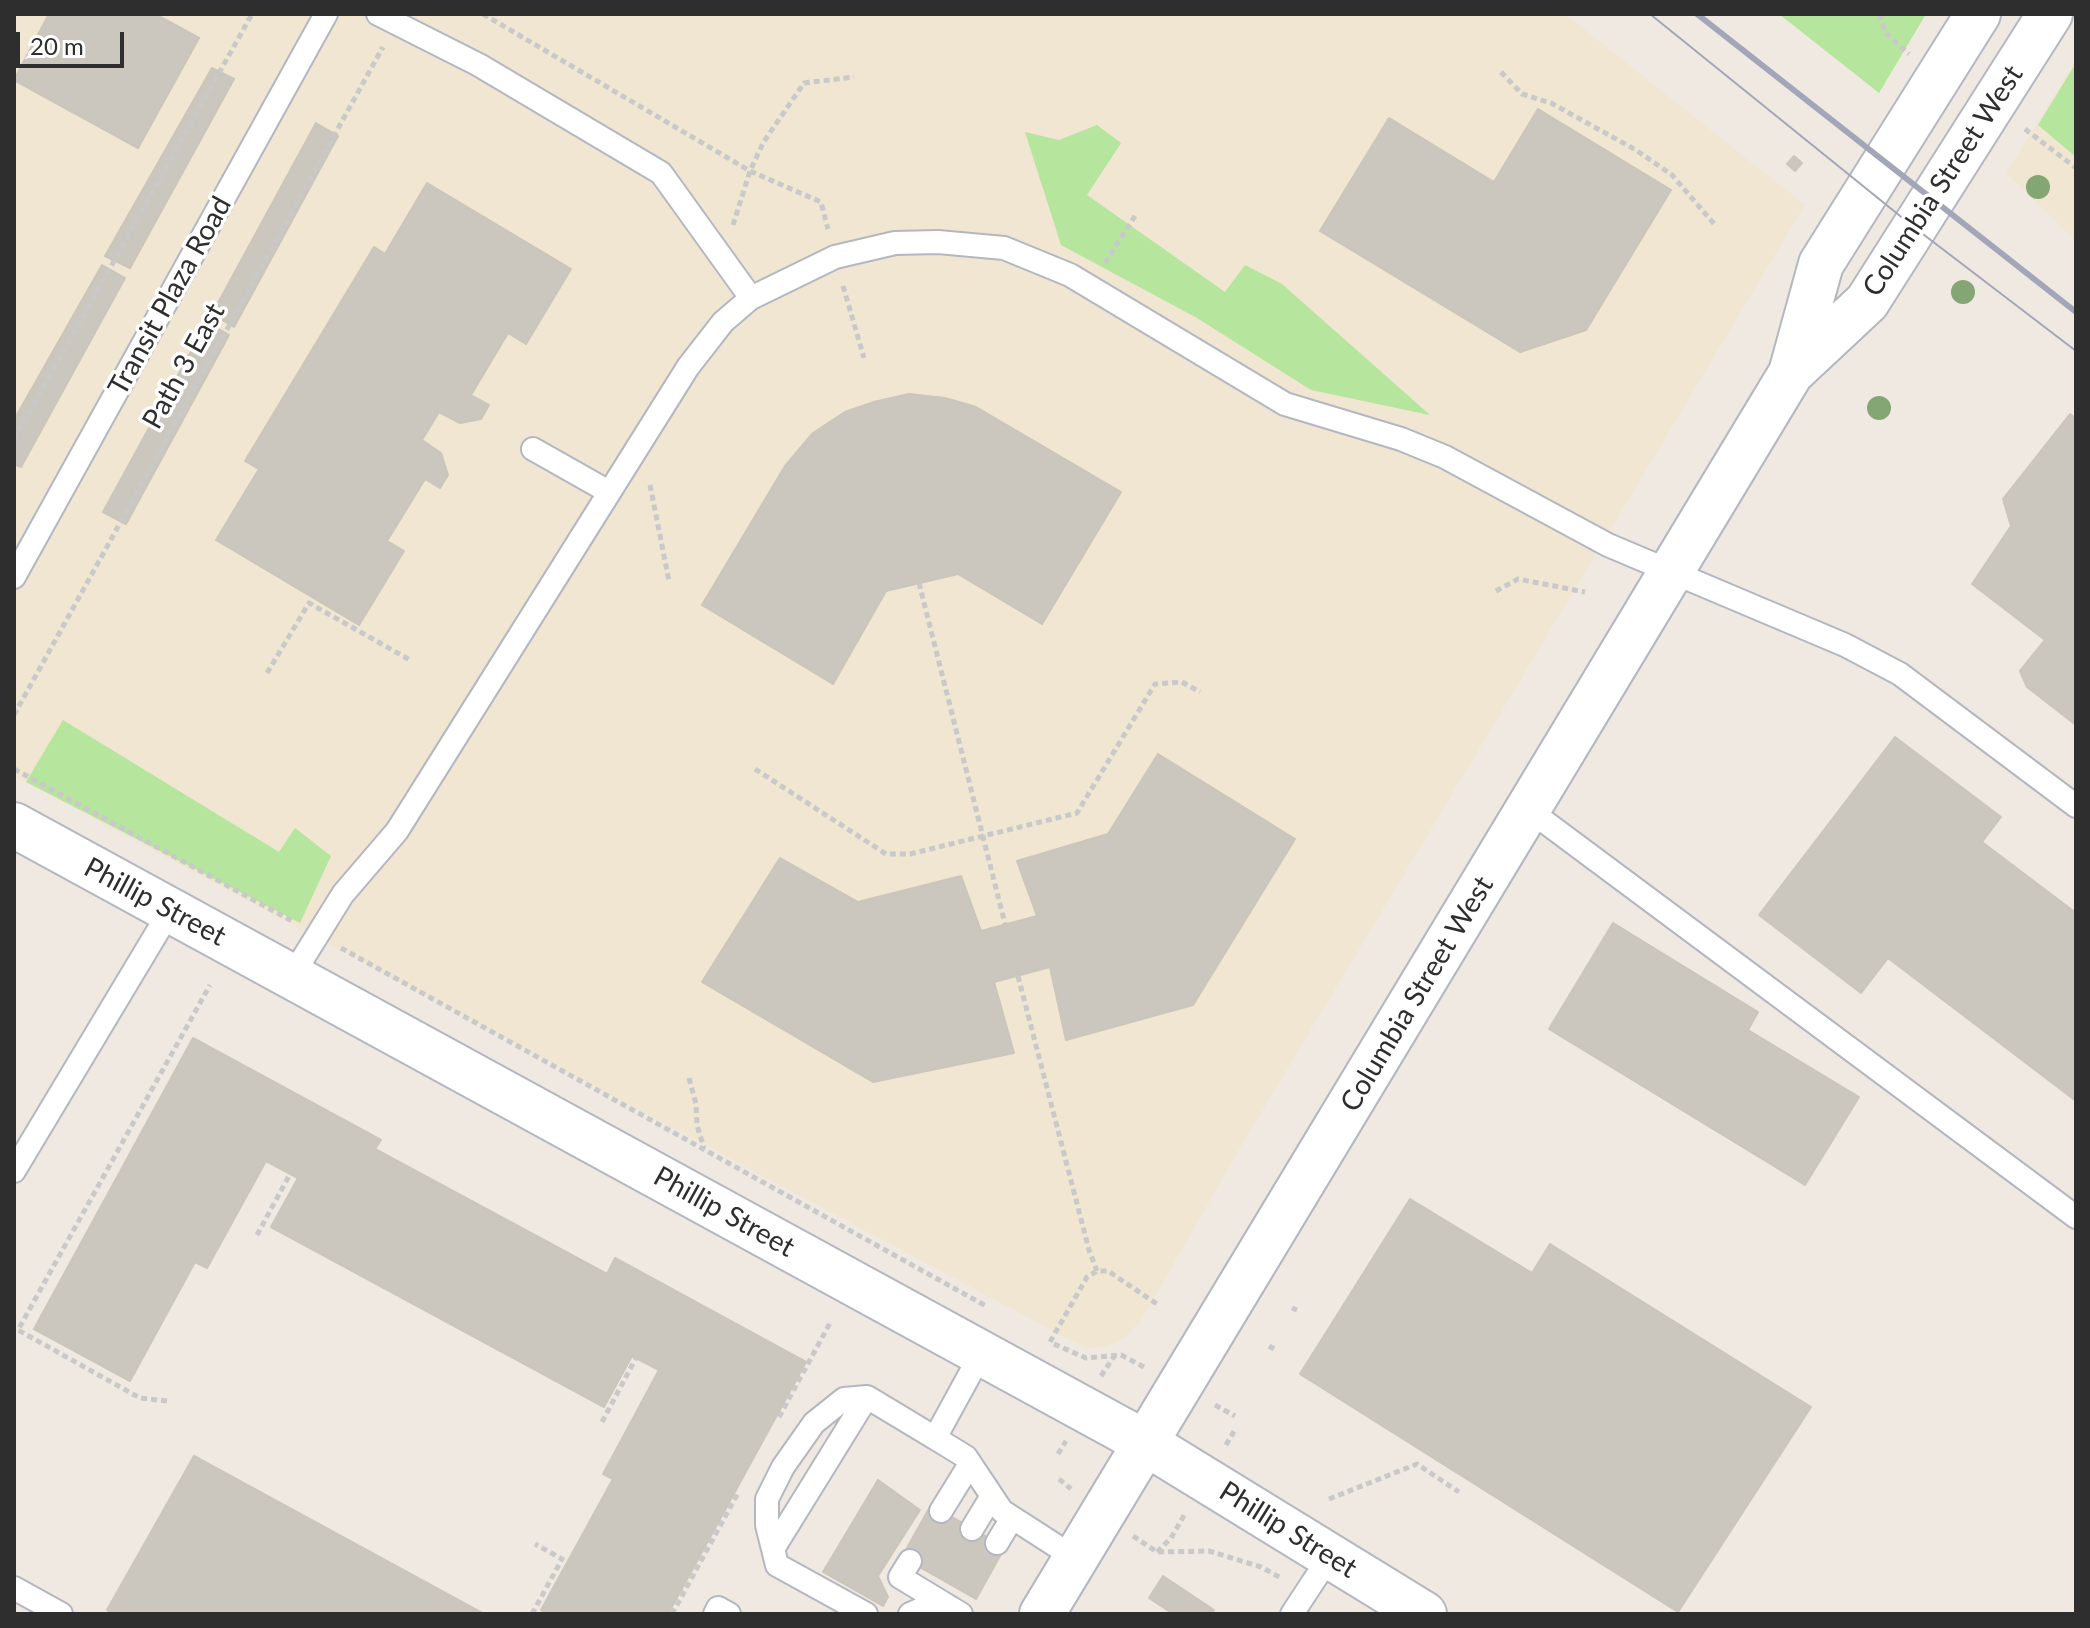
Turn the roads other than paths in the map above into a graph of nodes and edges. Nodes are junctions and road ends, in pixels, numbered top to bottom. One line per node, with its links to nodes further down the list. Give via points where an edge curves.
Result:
1 (326, 14): 10 (lane, Transit Plaza Road)
2 (378, 14): 5 (lane, via 479,65 661,173)
3 (1978, 14): 6 (main road, Columbia Street West, via 1821,264)
4 (2050, 14): 6 (main road, Columbia Street West, via 1867,302)
5 (751, 298): 8 (lane, via 723,322 688,367); 9 (lane, via 835,257 895,243 1004,248 1070,275 1285,404 1445,457 1608,545)
6 (1791, 373): 9 (main road, Columbia Street West)
7 (533, 449): 8 (lane)
8 (609, 492): 15 (lane, via 397,831 343,894)
9 (1671, 571): 11 (lane, via 1900,674); 12 (main road, Columbia Street West)
10 (14, 577)
11 (2076, 806)
12 (1529, 810): 17 (lane); 21 (main road, Columbia Street West)
13 (14, 825): 14 (main road, Phillip Street)
14 (170, 911): 15 (main road, Phillip Street); 16 (lane)
15 (292, 976): 18 (main road, Phillip Street)
16 (14, 1171)
17 (2076, 1217)
18 (981, 1354): 20 (lane); 21 (main road, Phillip Street)
19 (867, 1397): 20 (lane); 28 (lane); 28 (lane, via 844,1399 814,1423 783,1467 767,1499)
20 (935, 1438): 22 (lane)
21 (1144, 1442): 29 (main road, Phillip Street); 30 (main road, Columbia Street West)
22 (970, 1464): 23 (lane); 24 (lane)
23 (992, 1496): 25 (lane); 26 (lane)
24 (941, 1511)
25 (1012, 1518): 27 (lane); 30 (lane)
26 (972, 1529)
27 (997, 1543)
28 (773, 1549): 37 (lane, via 777,1565)
29 (1330, 1556): 40 (lane); 41 (main road, Phillip Street)
30 (1075, 1558): 39 (main road, Columbia Street West)
31 (910, 1561): 33 (lane, via 900,1577)
32 (14, 1588): 34 (lane)
33 (949, 1599): 38 (lane)
34 (61, 1614)
35 (715, 1614): 36 (lane, via 718,1608)
36 (729, 1614)
37 (866, 1614)
38 (910, 1614)
39 (1042, 1614)
40 (1292, 1614)
41 (1424, 1614)

